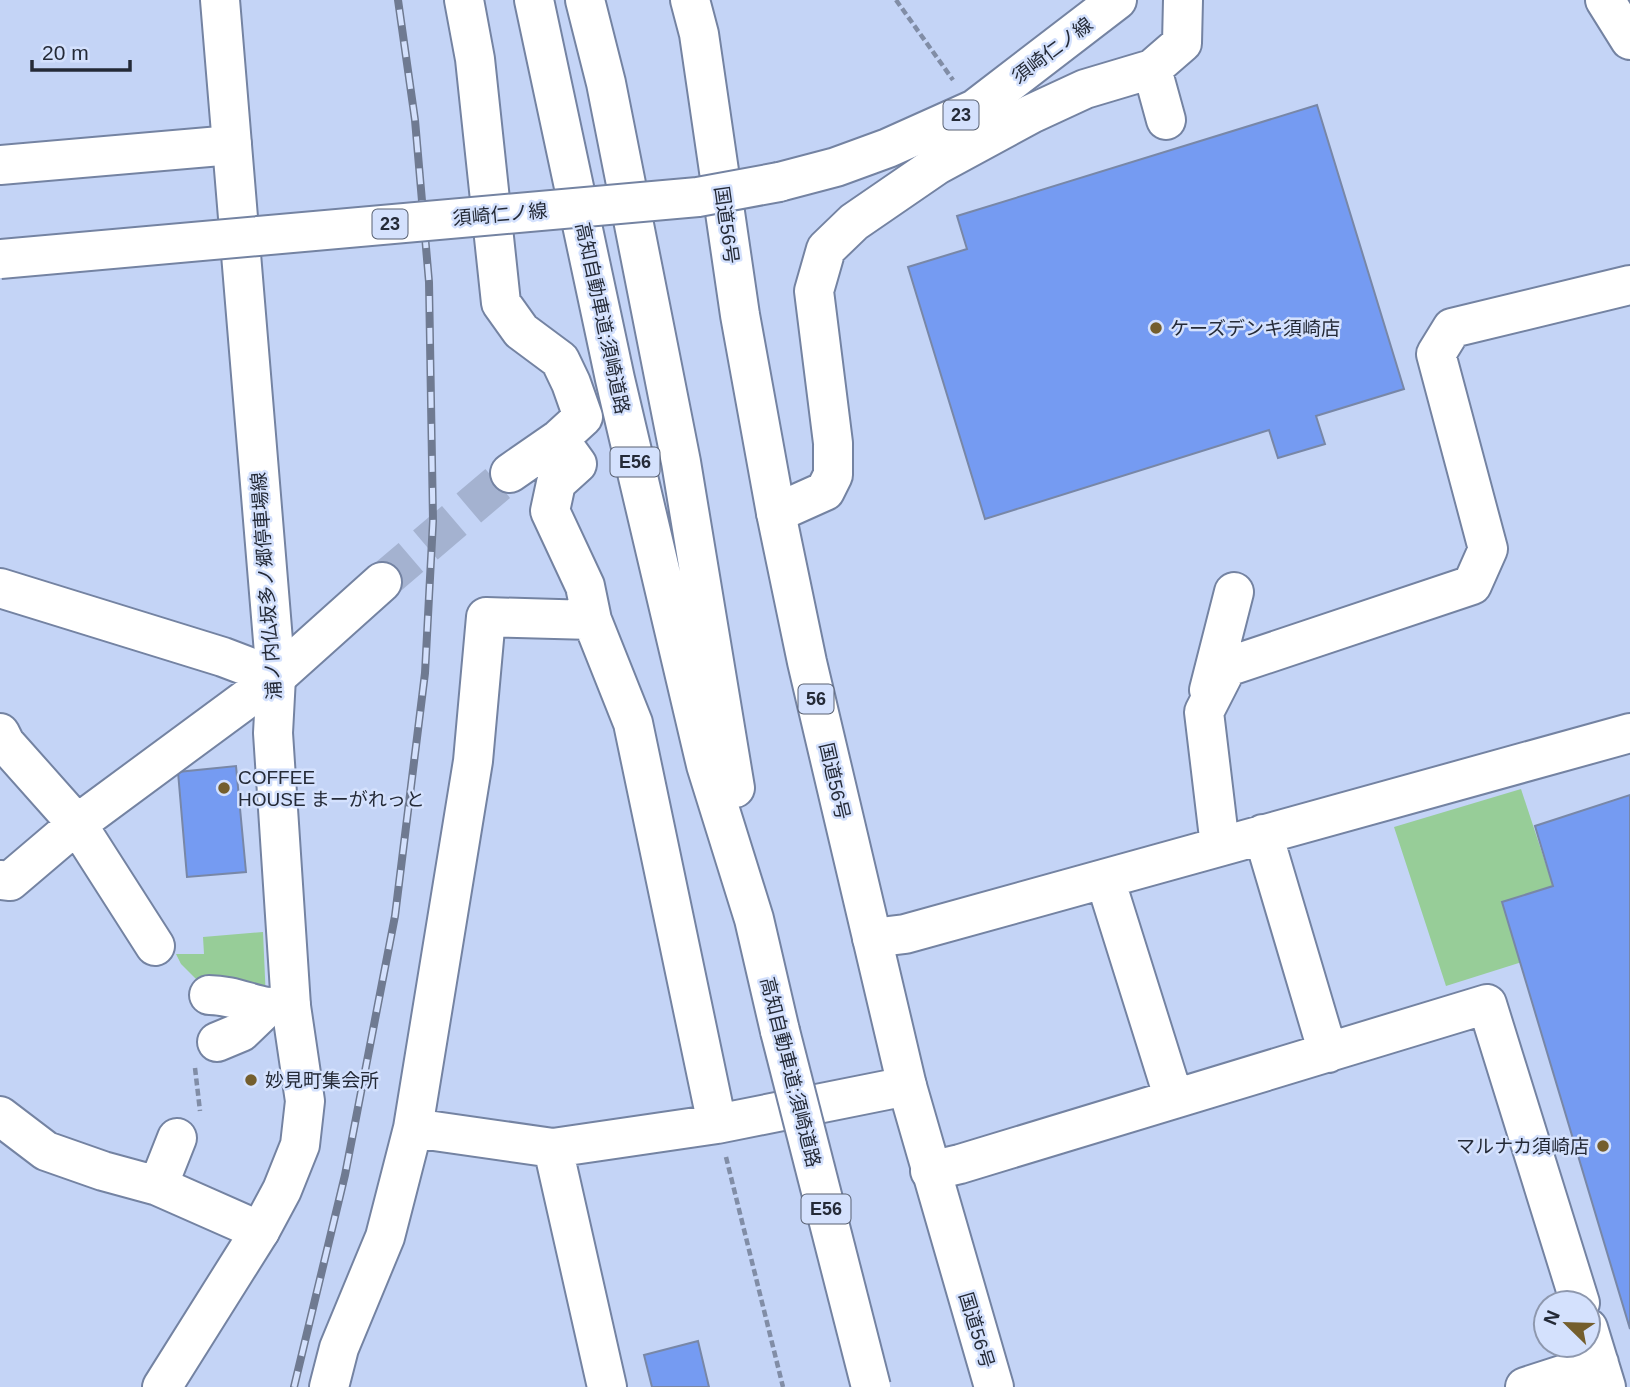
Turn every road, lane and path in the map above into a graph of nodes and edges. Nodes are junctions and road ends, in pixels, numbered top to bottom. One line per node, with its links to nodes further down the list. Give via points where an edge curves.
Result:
1 (220, 0): 14 (main road, 浦ノ内仏坂多ノ郷停車場線)
2 (464, 0): 18 (main road, via 475,59 501,303 521,331 560,360 583,417)
3 (534, 0): 34 (main road, 高知自動車道;須崎道路 / E56, via 615,379 706,765)
4 (585, 0): 34 (main road, 高知自動車道;須崎道路 / E56, via 606,82 681,462)
5 (690, 0): 20 (main road, 国道56号 / 56)
6 (897, 0): 12 (path)
7 (1117, 0): 12 (main road, 須崎仁ノ線 / 23)
8 (1183, 0): 11 (main road, via 1182,43)
9 (1605, 0): 10 (main road)
10 (1630, 40)
11 (1152, 69): 13 (main road); 20 (main road, via 1085,89 937,165 854,222 826,249 814,291 833,475 825,491)
12 (975, 109): 16 (main road, 須崎仁ノ線 / 23, bridge, via 836,167 698,197)
13 (1166, 120)
14 (232, 145): 15 (main road); 25 (main road, 浦ノ内仏坂多ノ郷停車場線)
15 (0, 165)
16 (0, 259)
17 (1630, 285): 26 (main road, via 1452,328 1436,354 1488,549 1472,585 1227,667)
18 (559, 439): 19 (main road); 24 (main road, via 577,464 556,483 550,511 584,586)
19 (510, 473)
20 (776, 513): 35 (main road, 国道56号 / 56)
21 (382, 582): 25 (main road)
22 (0, 588): 25 (main road)
23 (1234, 592): 26 (main road)
24 (593, 620): 44 (main road, via 633,723); 45 (main road, via 486,617 473,761)
25 (276, 677): 29 (main road); 38 (main road, 浦ノ内仏坂多ノ郷停車場線, via 273,733)
26 (1203, 712): 31 (main road)
27 (0, 733): 29 (main road)
28 (1630, 733): 30 (main road)
29 (76, 824): 33 (main road, via 10,881); 36 (main road)
30 (1263, 834): 31 (main road); 39 (main road)
31 (1220, 846): 32 (main road)
32 (1105, 879): 35 (main road, via 905,934); 42 (main road)
33 (0, 880)
34 (754, 919): 57 (main road, 高知自動車道;須崎道路 / E56, bridge)
35 (872, 938): 41 (main road, 国道56号 / 56)
36 (155, 946)
37 (209, 995): 38 (main road)
38 (279, 1006): 40 (main road); 50 (main road, 浦ノ内仏坂多ノ郷停車場線, via 305,1101 300,1145)
39 (1328, 1053): 42 (main road); 51 (main road, via 1487,1004)
40 (206, 1054): 46 (path, via 200,1111 192,1126)
41 (907, 1086): 44 (main road); 48 (main road, 国道56号 / 56)
42 (1174, 1100): 48 (main road)
43 (0, 1116): 49 (main road, via 46,1151)
44 (718, 1124): 47 (main road); 56 (path)
45 (413, 1129): 47 (main road); 54 (main road, via 385,1237 339,1348)
46 (177, 1138): 49 (main road)
47 (553, 1148): 55 (main road)
48 (930, 1171): 58 (main road, 国道56号 / 56)
49 (158, 1186): 50 (main road)
50 (260, 1231): 53 (main road, 浦ノ内仏坂多ノ郷停車場線)
51 (1576, 1289)
52 (1598, 1359): 59 (main road)
53 (162, 1387)
54 (329, 1387)
55 (607, 1387)
56 (783, 1387)
57 (871, 1387)
58 (994, 1387)
59 (1525, 1387)

